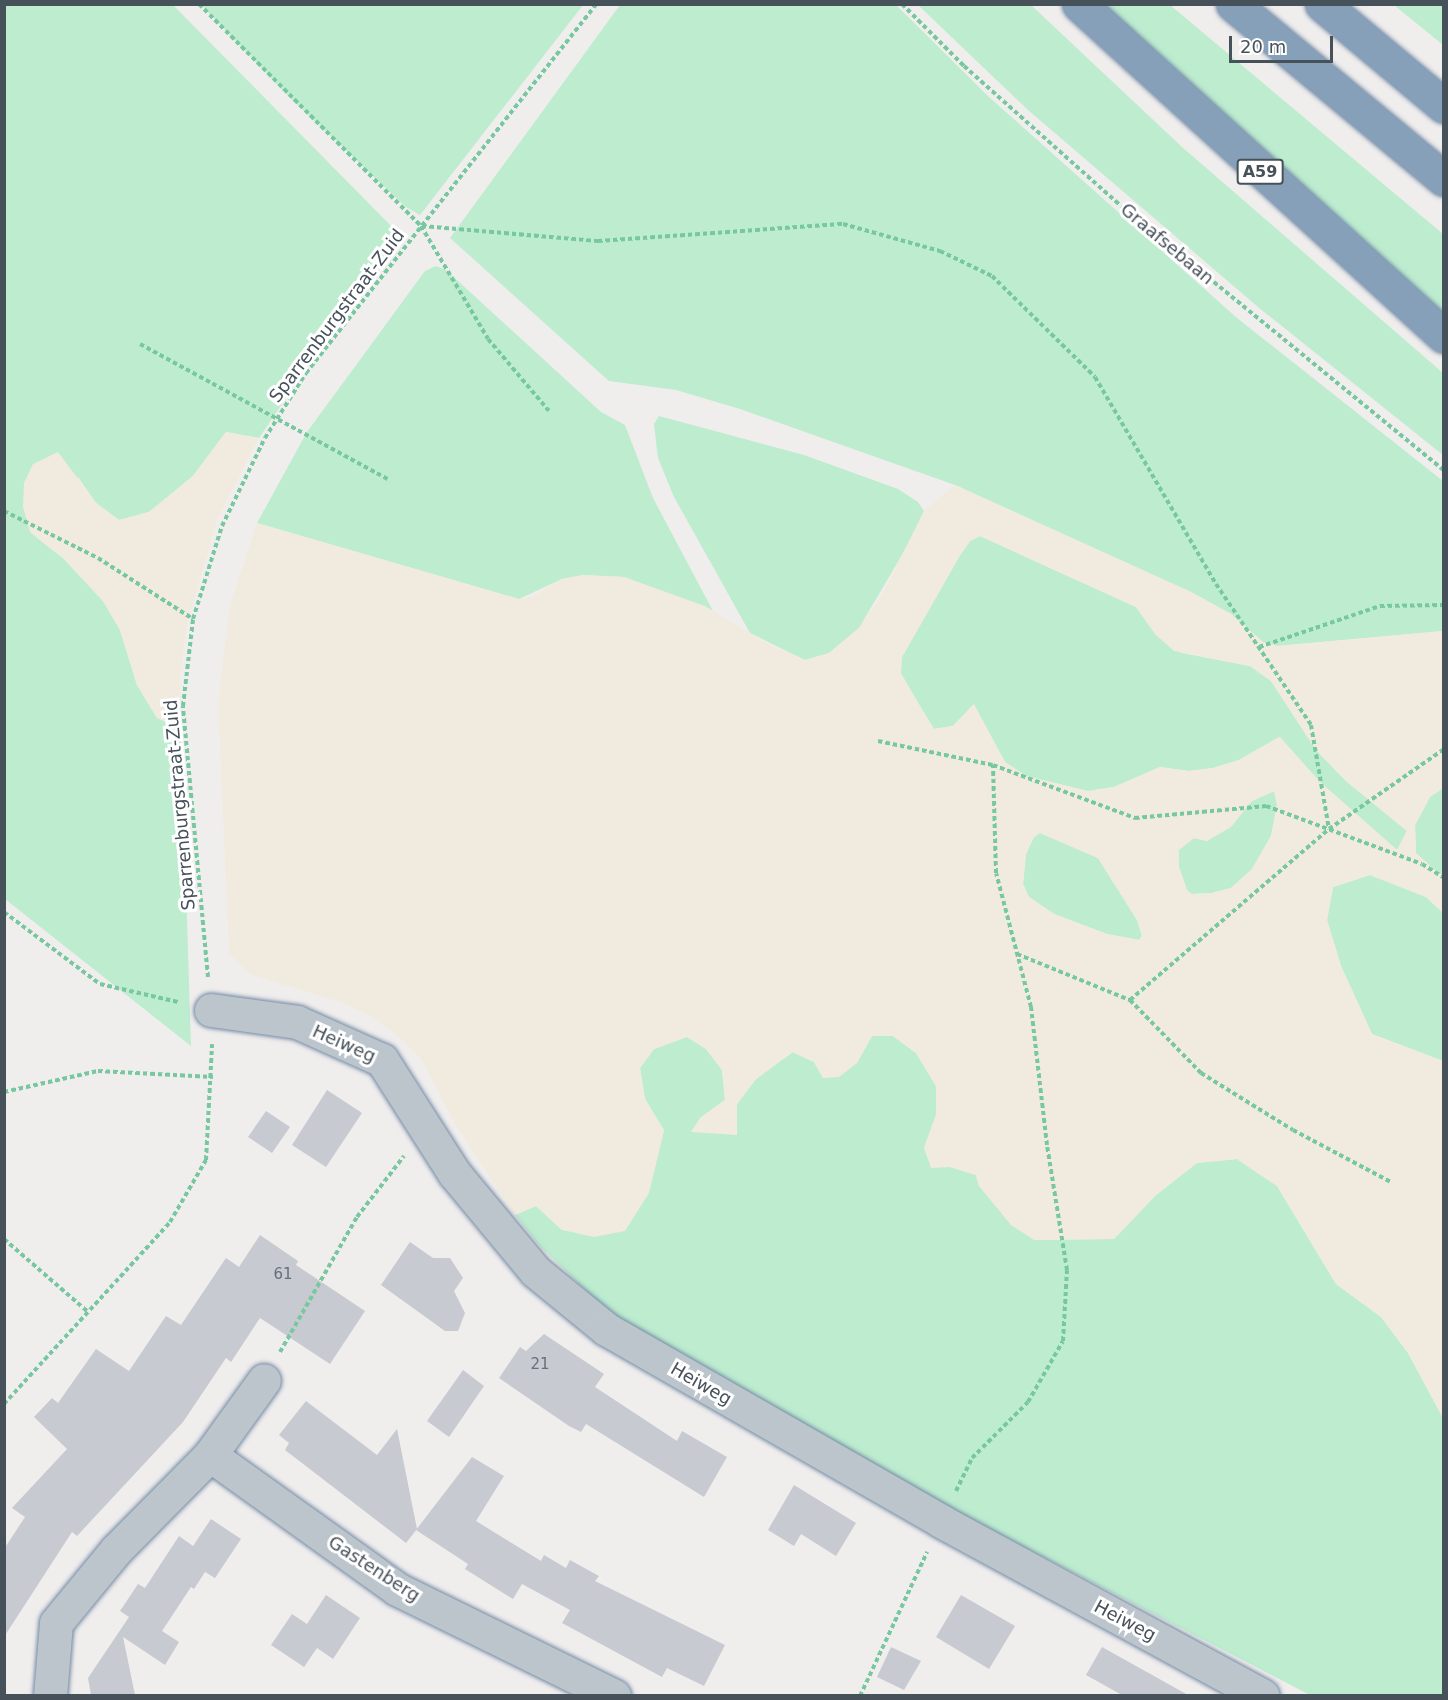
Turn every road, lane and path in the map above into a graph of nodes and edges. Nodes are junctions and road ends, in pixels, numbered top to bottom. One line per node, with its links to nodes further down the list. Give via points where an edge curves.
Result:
1 (199, 4): 9 (path)
2 (596, 4): 9 (path, Sparrenburgstraat-Zuid)
3 (903, 4): 14 (path, Graafsebaan, via 964,66 1121,207)
4 (1079, 4): 10 (highway, A59)
5 (1233, 4): 8 (highway)
6 (1322, 4): 7 (highway)
7 (1443, 106)
8 (1443, 179)
9 (421, 226): 12 (path, via 488,339); 13 (path, Sparrenburgstraat-Zuid, via 306,373); 19 (path, via 598,241 843,224 940,251 992,276 1095,377 1216,584)
10 (1443, 336)
11 (140, 344): 13 (path)
12 (549, 411)
13 (276, 420): 15 (path); 18 (path, Sparrenburgstraat-Zuid, via 222,526)
14 (1443, 470)
15 (389, 480)
16 (4, 511): 18 (path, via 98,558)
17 (1443, 605): 19 (path, via 1380,606)
18 (193, 619): 28 (path, Sparrenburgstraat-Zuid, via 183,706)
19 (1259, 647): 23 (path, via 1311,725)
20 (878, 741): 22 (path)
21 (1443, 749): 23 (path)
22 (993, 765): 23 (path, via 1135,818 1266,806); 26 (path, via 996,873)
23 (1329, 829): 24 (path, via 1422,864); 27 (path)
24 (1443, 878)
25 (4, 912): 28 (path, via 100,984)
26 (1017, 954): 27 (path); 38 (path, via 1031,1007 1067,1270 1063,1341 1028,1402 972,1458)
27 (1130, 1000): 32 (path, via 1201,1073 1293,1130)
28 (211, 1010): 29 (path, Sparrenburgstraat-Zuid); 31 (street, Heiweg, via 297,1022 382,1060)
29 (213, 1077): 30 (path, via 98,1071); 34 (path, Sparrenburgstraat-Zuid, via 206,1161 170,1222)
30 (4, 1092)
31 (426, 1126): 35 (path, via 357,1217); 38 (street, Heiweg, via 454,1173 535,1271 606,1329)
32 (1391, 1182)
33 (4, 1239): 34 (path)
34 (88, 1312): 36 (path, Sparrenburgstraat-Zuid)
35 (264, 1380): 37 (street)
36 (4, 1404)
37 (210, 1455): 39 (street, via 116,1550 56,1623); 40 (street, Gastenberg, via 397,1589)
38 (941, 1521): 41 (path); 42 (street, Heiweg)
39 (50, 1695)
40 (614, 1695)
41 (860, 1695)
42 (1263, 1695)

